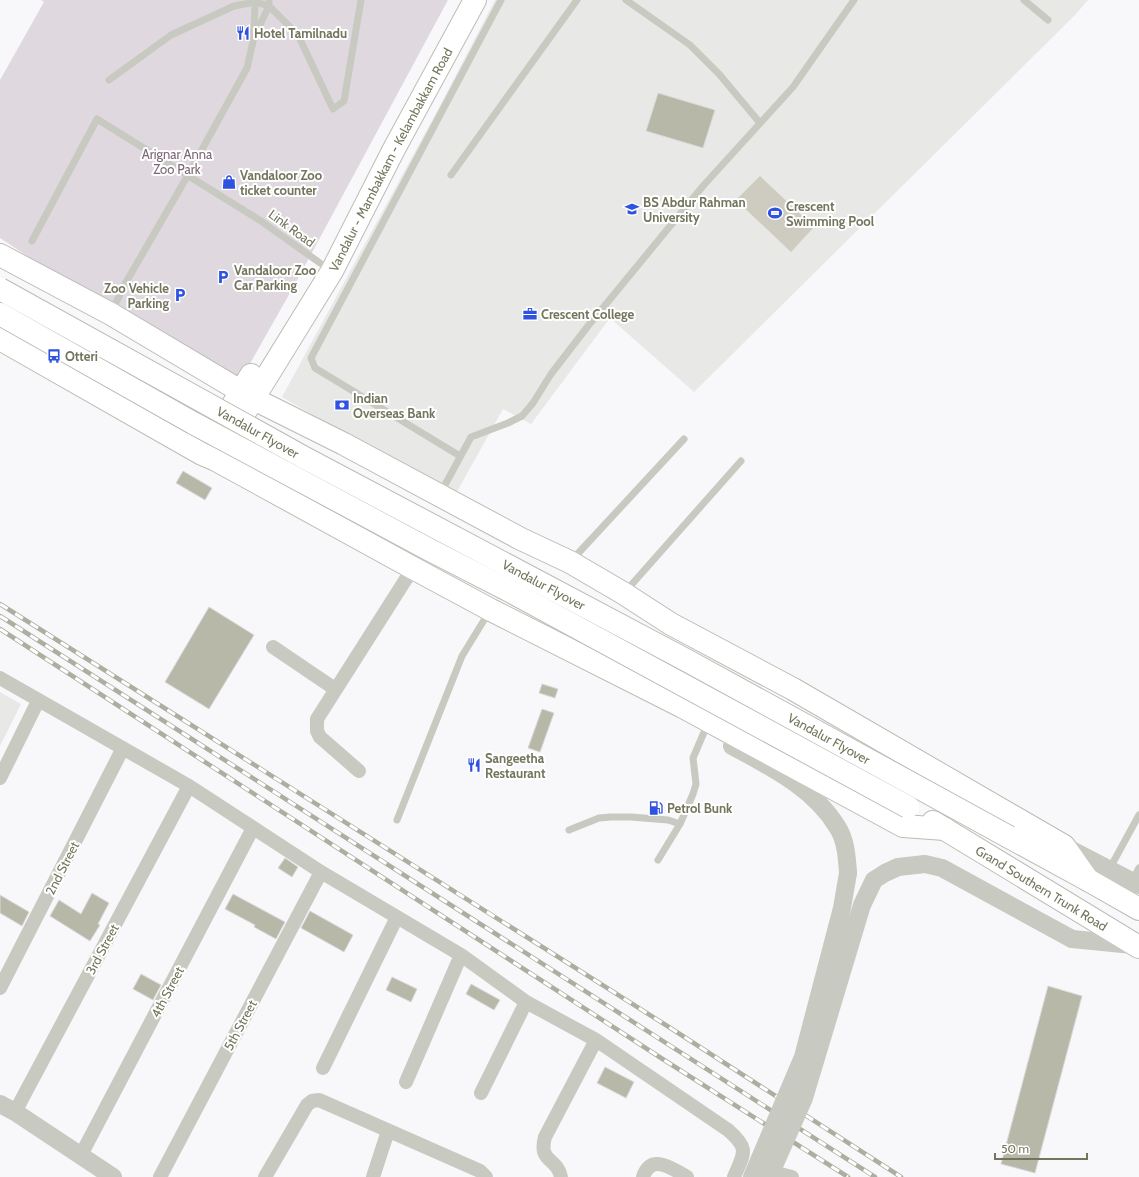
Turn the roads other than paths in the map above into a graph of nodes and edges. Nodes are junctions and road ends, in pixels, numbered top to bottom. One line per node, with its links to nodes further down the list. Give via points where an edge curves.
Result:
1 (361, 0): 10 (lane, via 344,100 333,109 298,35)
2 (461, 0): 19 (main road, Vandalur - Mambakkam - Kelambakkam Road)
3 (475, 0): 24 (main road, Vandalur - Mambakkam - Kelambakkam Road, via 394,149 332,272)
4 (501, 0): 26 (lane, via 312,358 315,368)
5 (577, 0): 16 (lane)
6 (626, 0): 14 (lane, via 690,45)
7 (854, 0): 14 (lane, via 793,87)
8 (1024, 0): 11 (lane)
9 (255, 1): 10 (lane); 12 (lane); 13 (lane, via 234,6 171,35)
10 (269, 3): 12 (lane)
11 (1048, 20)
12 (254, 37): 15 (lane, via 246,68)
13 (110, 80)
14 (760, 122): 26 (lane, via 703,186 588,326 522,416 471,436)
15 (188, 175): 17 (lane, Link Road, via 97,120); 19 (lane, Link Road, via 261,221); 22 (lane, via 125,284)
16 (451, 175)
17 (32, 241)
18 (0, 256): 22 (main road)
19 (320, 263): 24 (main road, Vandalur - Mambakkam - Kelambakkam Road)
20 (0, 290): 55 (main road, Vandalur Flyover, bridge, via 303,457 686,660)
21 (0, 314): 48 (main road, Vandalur Flyover, bridge, via 193,423 508,590)
22 (111, 314): 24 (main road)
23 (0, 339): 27 (main road)
24 (248, 395): 27 (main road, Vandalur - Mambakkam - Kelambakkam Road); 29 (main road)
25 (684, 439): 30 (lane)
26 (460, 456): 29 (lane)
27 (209, 457): 31 (main road)
28 (741, 461): 32 (lane)
29 (439, 496): 30 (main road)
30 (570, 562): 32 (main road)
31 (413, 568): 33 (main road); 36 (street)
32 (623, 593): 50 (main road, via 671,624 793,689)
33 (490, 610): 37 (main road); 45 (lane, via 462,656)
34 (273, 647): 36 (street)
35 (0, 678): 38 (street)
36 (335, 689): 41 (street, via 317,720 317,730 320,738)
37 (650, 691): 39 (street); 48 (main road, via 903,826)
38 (38, 701): 40 (street); 42 (street)
39 (705, 730): 46 (lane, via 693,758 696,784); 80 (street, bridge, via 797,784 823,808 838,829 846,853 848,873 842,908 803,1057)
40 (123, 748): 43 (street); 60 (street, 2nd Street)
41 (359, 771)
42 (0, 778)
43 (188, 786): 47 (street); 66 (street, 3rd Street)
44 (1139, 815): 52 (lane)
45 (397, 820)
46 (680, 824): 49 (lane, via 668,820 611,817 599,818); 51 (lane)
47 (253, 828): 53 (street); 69 (street, 4th Street)
48 (945, 829): 58 (main road, Grand Southern Trunk Road)
49 (569, 830)
50 (1064, 846): 52 (street); 55 (main road)
51 (658, 860)
52 (1110, 869): 54 (street)
53 (321, 872): 57 (street); 72 (street, 5th Street)
54 (1137, 878)
55 (1088, 880): 56 (main road)
56 (1139, 909)
57 (397, 918): 59 (street); 63 (street)
58 (1138, 946): 70 (street, bridge, via 1072,938 942,868 925,864 898,867 884,873 874,880 862,905)
59 (461, 955): 61 (street); 64 (street)
60 (0, 988)
61 (526, 1002): 62 (street); 65 (street)
62 (596, 1040): 68 (street, via 728,1130); 76 (street, via 545,1137 543,1145 546,1157 555,1165)
63 (323, 1068)
64 (406, 1082)
65 (481, 1093)
66 (7, 1108): 69 (street)
67 (388, 1131): 73 (street, via 327,1102 312,1101 307,1105); 74 (street); 75 (street)
68 (742, 1144): 70 (street); 79 (street, via 743,1152)
69 (81, 1155): 71 (street)
70 (779, 1176)
71 (113, 1177)
72 (160, 1177)
73 (265, 1177)
74 (373, 1177)
75 (486, 1177)
76 (561, 1177)
77 (643, 1177): 78 (street, via 652,1164 670,1167)
78 (686, 1177)
79 (734, 1177)
80 (752, 1177)

